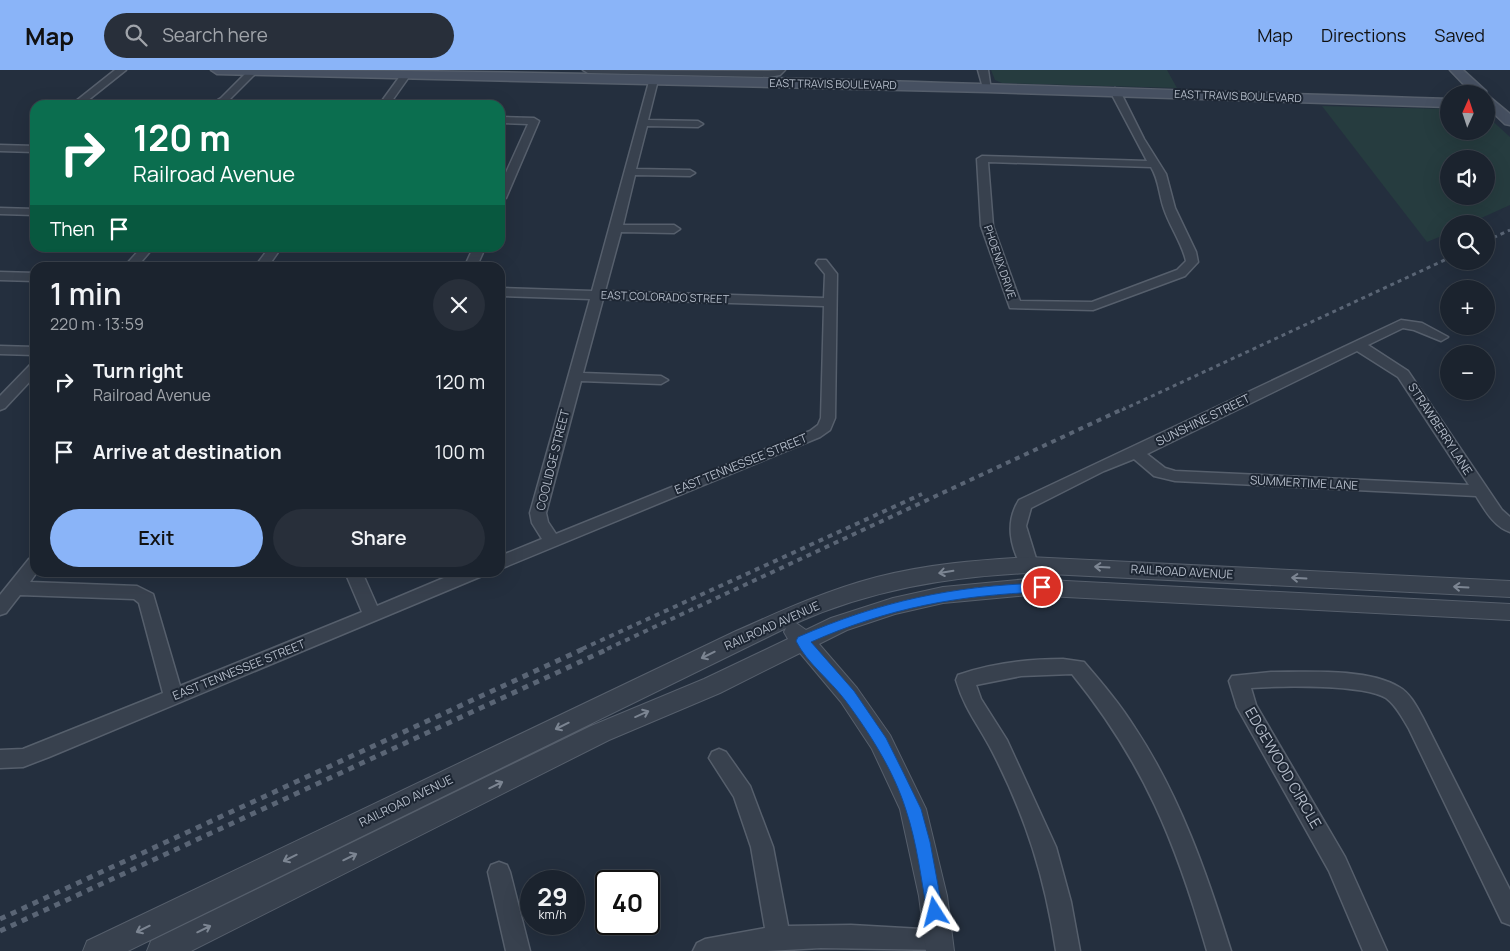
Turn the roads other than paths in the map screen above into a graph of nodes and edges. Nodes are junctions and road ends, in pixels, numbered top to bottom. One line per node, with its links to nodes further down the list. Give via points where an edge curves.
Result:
1 (121, 70): 19 (street)
2 (217, 70): 6 (main road, EAST TRAVIS BOULEVARD)
3 (880, 70): 15 (main road)
4 (983, 70): 17 (street)
5 (1456, 70): 16 (main road)
6 (253, 71): 7 (main road, EAST TRAVIS BOULEVARD); 20 (street)
7 (289, 71): 13 (main road, EAST TRAVIS BOULEVARD)
8 (684, 71): 10 (street, EAST TRAVIS BOULEVARD); 12 (street, EAST TRAVIS BOULEVARD)
9 (434, 72): 11 (main road, EAST TRAVIS BOULEVARD); 13 (main road, EAST TRAVIS BOULEVARD)
10 (778, 72)
11 (502, 73): 12 (main road, EAST TRAVIS BOULEVARD)
12 (587, 73): 14 (main road, EAST TRAVIS BOULEVARD)
13 (406, 74): 21 (street)
14 (654, 80): 15 (main road, EAST TRAVIS BOULEVARD); 26 (street, COOLIDGE STREET)
15 (882, 85): 17 (main road, EAST TRAVIS BOULEVARD)
16 (1472, 85)
17 (988, 88): 18 (main road, EAST TRAVIS BOULEVARD)
18 (1116, 91): 22 (main road, EAST TRAVIS BOULEVARD); 30 (street, PHOENIX DRIVE)
19 (82, 100)
20 (224, 100)
21 (388, 100)
22 (1440, 103)
23 (1495, 109): 25 (main road)
24 (505, 120): 32 (street, via 534,120)
25 (1510, 121)
26 (642, 123): 27 (street); 33 (street, COOLIDGE STREET)
27 (698, 124)
28 (0, 148): 29 (street)
29 (30, 148)
30 (1156, 164): 30 (street, PHOENIX DRIVE, via 1169,208 1192,262 1180,273 1093,306 1015,305 987,226 982,159)
31 (505, 167): 32 (street)
32 (513, 168): 35 (street)
33 (631, 172): 34 (street); 38 (street, COOLIDGE STREET)
34 (690, 173)
35 (505, 186)
36 (0, 211): 37 (street)
37 (30, 212)
38 (616, 228): 39 (street); 46 (street, COOLIDGE STREET)
39 (674, 230)
40 (143, 252): 41 (street)
41 (134, 262)
42 (822, 263): 47 (street, EAST TENNESSEE STREET, via 831,274)
43 (0, 276): 44 (street)
44 (30, 277)
45 (505, 292): 46 (street, EAST COLORADO STREET)
46 (597, 295): 47 (street, EAST COLORADO STREET); 53 (street, COOLIDGE STREET)
47 (831, 302): 59 (street, EAST TENNESSEE STREET, via 828,418 825,427 815,434)
48 (1441, 337): 49 (street, SUNSHINE STREET, via 1417,326 1401,324)
49 (1358, 345): 56 (street, SUNSHINE STREET); 57 (street, STRAWBERRY LANE, via 1403,374)
50 (0, 350): 51 (street)
51 (30, 352)
52 (30, 373): 55 (street)
53 (574, 377): 54 (street); 59 (street, COOLIDGE STREET, via 538,513 540,523)
54 (661, 380)
55 (0, 406)
56 (1136, 453): 57 (street, SUMMERTIME LANE, via 1160,472 1175,476); 61 (street, SUNSHINE STREET, via 1025,504 1018,512 1016,523)
57 (1480, 491): 58 (street, STRAWBERRY LANE, via 1496,514)
58 (1510, 526)
59 (552, 541): 60 (street, EAST TENNESSEE STREET)
60 (505, 560)
61 (1029, 565): 66 (street, RAILROAD AVENUE, one-way to 61); 70 (street, RAILROAD AVENUE, one-way to 70, via 963,569 876,585)
62 (30, 570): 65 (street)
63 (354, 577): 69 (street)
64 (464, 577): 69 (street, EAST TENNESSEE STREET)
65 (16, 588): 67 (street); 72 (street, via 137,593 147,599)
66 (1510, 589)
67 (0, 608)
68 (1510, 612): 71 (street, RAILROAD AVENUE, via 1028,587 944,595 893,606 839,624)
69 (372, 615): 72 (street, EAST TENNESSEE STREET)
70 (784, 619): 71 (street); 79 (street, RAILROAD AVENUE, one-way to 79)
71 (802, 641): 78 (street, via 849,695 881,742 910,801 922,842); 80 (street, RAILROAD AVENUE, one-way to 71, via 600,733 712,686)
72 (174, 696): 73 (street, EAST TENNESSEE STREET, via 23,758)
73 (0, 758)
74 (719, 758): 77 (street, via 743,793 762,847)
75 (498, 872): 81 (street)
76 (1510, 914): 85 (street, EDGEWOOD CIRCLE, via 1447,782 1407,710 1392,692 1363,685 1266,678 1239,681 1247,707 1337,864)
77 (778, 937): 78 (street, via 844,935); 82 (street)
78 (940, 946)
79 (97, 951)
80 (161, 951)
81 (518, 951)
82 (705, 951)
83 (1068, 951): 84 (street, via 1060,902 1044,847 1000,746 972,702 965,680 998,670 1048,665 1077,667 1134,743 1174,821 1200,886)
84 (1219, 951)
85 (1375, 951)

